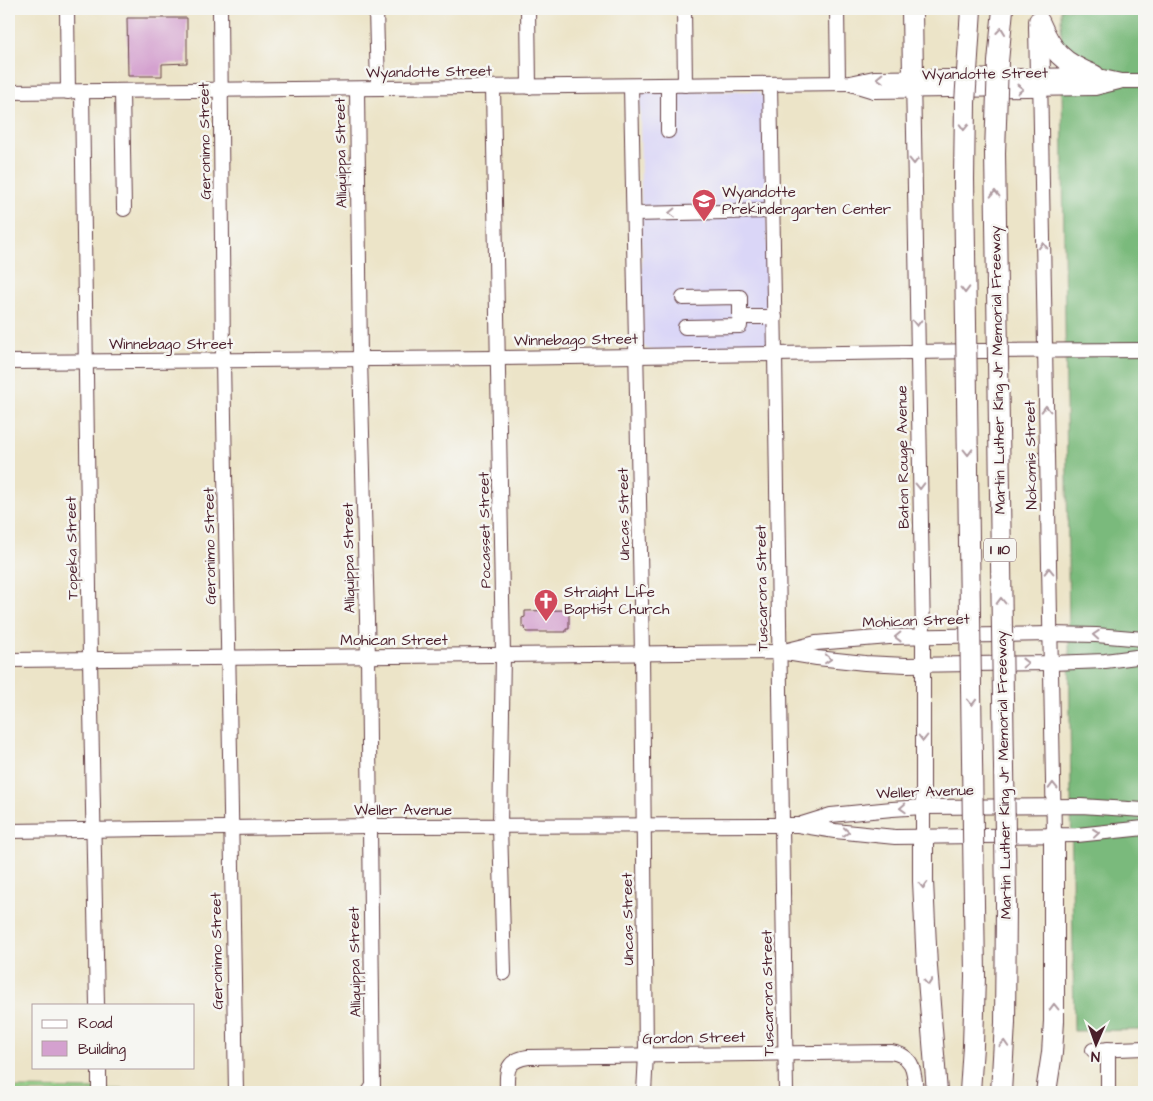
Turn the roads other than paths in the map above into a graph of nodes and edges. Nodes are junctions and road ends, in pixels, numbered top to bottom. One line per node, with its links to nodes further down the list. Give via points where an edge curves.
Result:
1 (67, 9): 28 (street)
2 (220, 9): 25 (street, Geronimo Street)
3 (376, 9): 23 (street)
4 (528, 9): 22 (street)
5 (684, 9): 19 (street)
6 (837, 9): 15 (street)
7 (912, 9): 17 (highway)
8 (971, 9): 92 (highway, Martin Luther King Jr Memorial Freeway / I 110, one-way to 92, bridge, via 964,158 975,966)
9 (1002, 9): 93 (highway, Martin Luther King Jr Memorial Freeway / I 110, one-way to 9, bridge, via 1006,904 995,153)
10 (1039, 15): 11 (highway, via 1057,53 1073,66); 14 (highway)
11 (1094, 75): 12 (street, Wyandotte Street); 14 (street, Wyandotte Street)
12 (1121, 81): 13 (street, Wyandotte Street); 14 (street, Wyandotte Street, via 1095,88)
13 (1144, 81)
14 (1040, 82): 17 (street, Wyandotte Street); 39 (street, Nokomis Street, one-way to 14)
15 (844, 83): 16 (street, Wyandotte Street); 17 (street, Wyandotte Street, via 874,78)
16 (770, 84): 19 (street, Wyandotte Street); 32 (street, Tuscarora Street)
17 (913, 84): 40 (street, Baton Rouge Avenue, one-way to 40)
18 (668, 85): 19 (street, Wyandotte Street); 20 (street, Wyandotte Street); 30 (street)
19 (685, 85)
20 (631, 86): 22 (street, Wyandotte Street); 33 (street, Uncas Street)
21 (493, 87): 22 (street, Wyandotte Street); 23 (street, Wyandotte Street); 43 (street, Pocasset Street)
22 (529, 87)
23 (378, 88): 24 (street, Wyandotte Street)
24 (357, 89): 25 (street, Wyandotte Street); 44 (street, Alliquippa Street)
25 (220, 90): 26 (street, Wyandotte Street); 45 (street, Geronimo Street)
26 (122, 91): 29 (street, Wyandotte Street); 31 (street)
27 (9, 92): 28 (street, Wyandotte Street)
28 (68, 92): 29 (street, Wyandotte Street)
29 (82, 92): 46 (street, Topeka Street)
30 (668, 130)
31 (124, 209)
32 (773, 211): 33 (street, one-way to 33); 36 (street, Tuscarora Street)
33 (634, 214): 42 (street, Uncas Street)
34 (683, 298): 35 (street, via 740,297)
35 (740, 317): 36 (street); 37 (street, via 740,326)
36 (775, 317): 41 (street, Tuscarora Street)
37 (685, 326)
38 (1144, 350): 39 (street, Winnebago Street)
39 (1046, 351): 40 (street, Winnebago Street); 48 (street, Nokomis Street, one-way to 39)
40 (917, 352): 41 (street, Winnebago Street); 49 (street, Baton Rouge Avenue, one-way to 49)
41 (775, 354): 42 (street, Winnebago Street); 51 (street, Tuscarora Street)
42 (637, 355): 43 (street, Winnebago Street); 52 (street, Uncas Street)
43 (498, 358): 44 (street, Winnebago Street); 53 (street, Pocasset Street)
44 (360, 359): 45 (street, Winnebago Street); 54 (street, Alliquippa Street)
45 (223, 360): 46 (street, Winnebago Street); 56 (street, Geronimo Street)
46 (85, 361): 47 (street, Winnebago Street); 57 (street, Topeka Street)
47 (9, 362)
48 (1050, 634): 49 (street, Mohican Street); 50 (street, Mohican Street, one-way to 48); 59 (street, Nokomis Street)
49 (923, 636): 51 (street, Mohican Street, one-way to 51, via 816,643); 60 (street, Baton Rouge Avenue)
50 (1144, 639)
51 (780, 652): 52 (street, Mohican Street); 60 (street, Mohican Street, one-way to 60, via 865,663); 65 (street, Tuscarora Street)
52 (642, 654): 53 (street, Mohican Street); 64 (street, Uncas Street)
53 (503, 655): 54 (street, Mohican Street); 68 (street, Pocasset Street)
54 (368, 656): 56 (street, Mohican Street); 67 (street, Alliquippa Street)
55 (1144, 656): 59 (street, Mohican Street)
56 (228, 657): 57 (street, Mohican Street); 71 (street, Geronimo Street)
57 (90, 659): 58 (street, Mohican Street); 70 (street, Topeka Street)
58 (9, 660)
59 (1051, 663): 60 (street, Mohican Street, one-way to 59); 61 (street, Nokomis Street, one-way to 59)
60 (923, 665): 62 (street, Baton Rouge Avenue, one-way to 62)
61 (1053, 805): 62 (street, Weller Avenue); 63 (street, Weller Avenue); 73 (street, Nokomis Street)
62 (924, 807): 66 (street, Weller Avenue, one-way to 66, via 830,815); 74 (street, Baton Rouge Avenue)
63 (1144, 810)
64 (643, 825): 65 (street, Weller Avenue); 68 (street, Weller Avenue); 81 (street, Uncas Street)
65 (782, 825): 66 (street, Weller Avenue); 80 (street, Tuscarora Street)
66 (798, 825): 74 (street, Weller Avenue, one-way to 74, via 895,837)
67 (369, 826): 68 (street, Weller Avenue); 71 (street, Weller Avenue); 86 (street, Alliquippa Street)
68 (500, 826): 75 (street, Pocasset Street)
69 (1144, 828): 73 (street, Weller Avenue, one-way to 69)
70 (94, 829): 71 (street, Weller Avenue); 72 (street, Weller Avenue); 76 (street, Topeka Street)
71 (232, 829): 85 (street, Geronimo Street)
72 (9, 831)
73 (1054, 835): 74 (street, Weller Avenue); 83 (highway, one-way to 73, via 1054,1022)
74 (923, 836): 91 (highway, one-way to 91, via 927,967)
75 (504, 973)
76 (98, 1004)
77 (1144, 1048): 78 (street)
78 (1108, 1049): 79 (street); 94 (street)
79 (1093, 1050)
80 (785, 1053): 81 (street, Gordon Street); 89 (street, Tuscarora Street); 90 (street, Gordon Street, via 891,1052 909,1060)
81 (646, 1055): 87 (street, Gordon Street, via 522,1058 508,1067); 88 (street, Uncas Street)
82 (99, 1068): 84 (street)
83 (1048, 1083)
84 (99, 1088)
85 (236, 1088)
86 (371, 1089)
87 (507, 1092)
88 (644, 1092)
89 (786, 1092)
90 (916, 1092)
91 (937, 1092)
92 (970, 1092)
93 (1001, 1092)
94 (1108, 1092)

